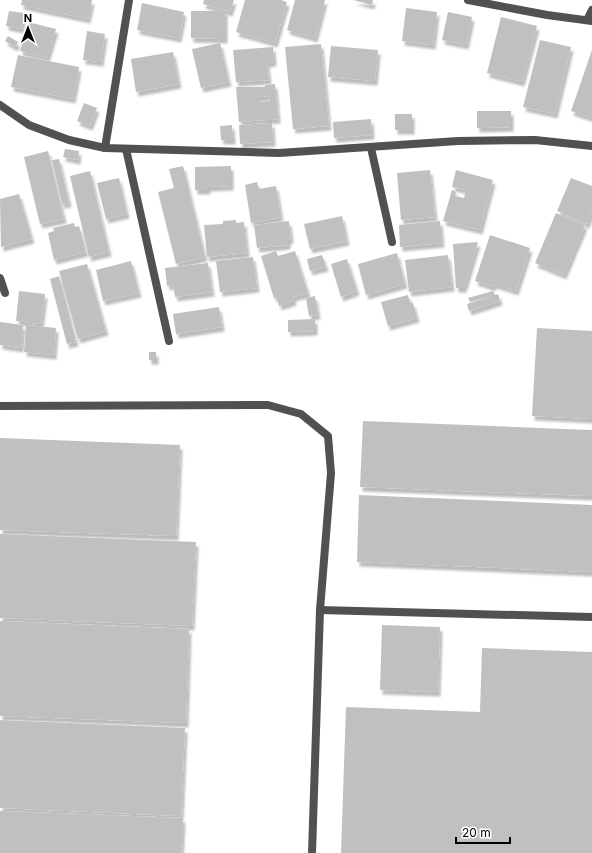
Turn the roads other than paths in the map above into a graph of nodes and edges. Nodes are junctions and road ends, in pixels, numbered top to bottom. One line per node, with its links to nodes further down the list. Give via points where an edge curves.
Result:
1 (129, 0): 7 (street)
2 (468, 0): 4 (street)
3 (592, 10): 4 (street)
4 (589, 21)
5 (0, 105): 7 (street, via 29,125 69,140)
6 (592, 146): 8 (street, via 527,140 458,141)
7 (105, 148): 9 (street)
8 (371, 148): 9 (street, via 279,153); 10 (street)
9 (126, 149): 13 (street)
10 (392, 242)
11 (0, 278): 12 (street)
12 (5, 293)
13 (169, 341)
14 (0, 406): 15 (street, via 268,405 301,414 328,436 332,473)
15 (320, 610): 16 (street); 17 (street)
16 (592, 617)
17 (312, 853)

